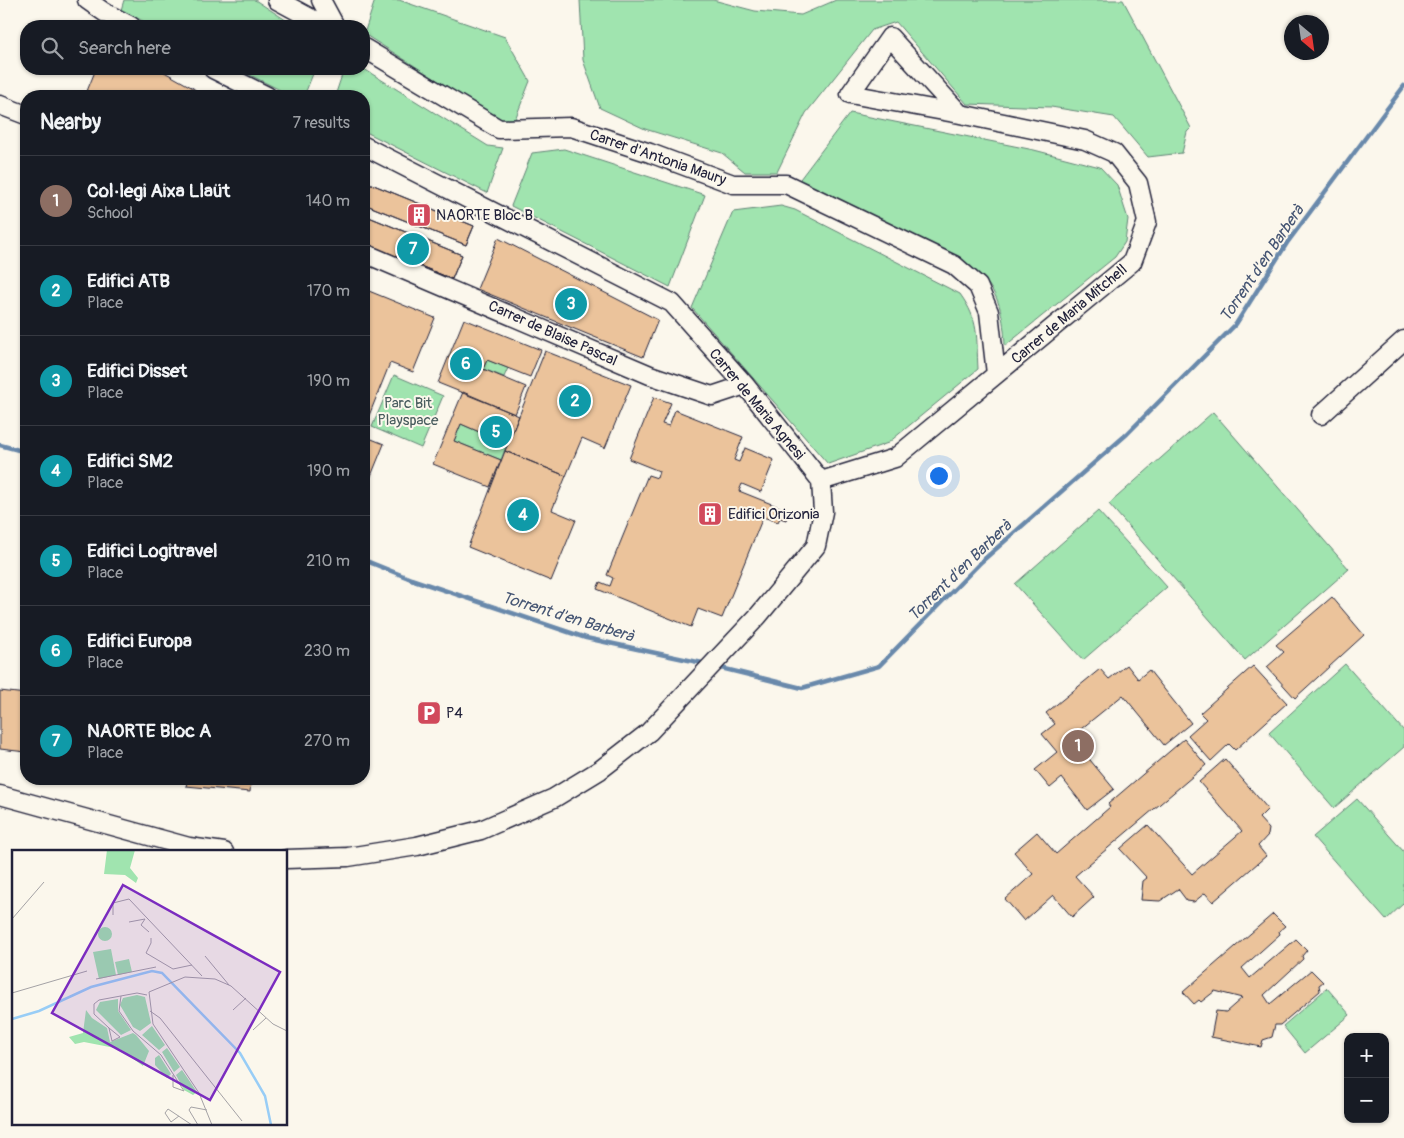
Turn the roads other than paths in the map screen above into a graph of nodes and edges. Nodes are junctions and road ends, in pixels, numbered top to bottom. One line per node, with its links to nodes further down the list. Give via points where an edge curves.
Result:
1 (87, 0): 4 (street)
2 (277, 0): 5 (street)
3 (321, 0): 6 (street)
4 (119, 20)
5 (314, 20)
6 (332, 20)
7 (370, 52): 16 (street, Carrer d'Antonia Maury, via 499,129 571,127 733,184 786,184 954,266 978,286 988,312)
8 (225, 75): 9 (street)
9 (255, 90)
10 (0, 105): 11 (street)
11 (20, 113)
12 (960, 114): 12 (street, Carrer de Maria Mitchell, via 890,37 850,94 942,111); 16 (street, Carrer de Maria Mitchell, via 1086,140 1114,153 1138,183 1147,222 1132,262)
13 (370, 149): 17 (street, Carrer de Maria Agnesi, via 672,303)
14 (370, 256): 17 (street, Carrer de Blaise Pascal, via 650,375 712,396)
15 (1404, 340): 18 (street)
16 (996, 374): 19 (street, Carrer de Maria Mitchell, via 895,458)
17 (745, 385): 19 (street, Carrer de Maria Agnesi)
18 (1321, 415)
19 (821, 481): 22 (street, via 823,512 816,546 758,616 676,704 649,732 600,770 554,798 481,830 418,846 348,857)
20 (0, 795): 21 (street)
21 (210, 850)
22 (288, 859)

